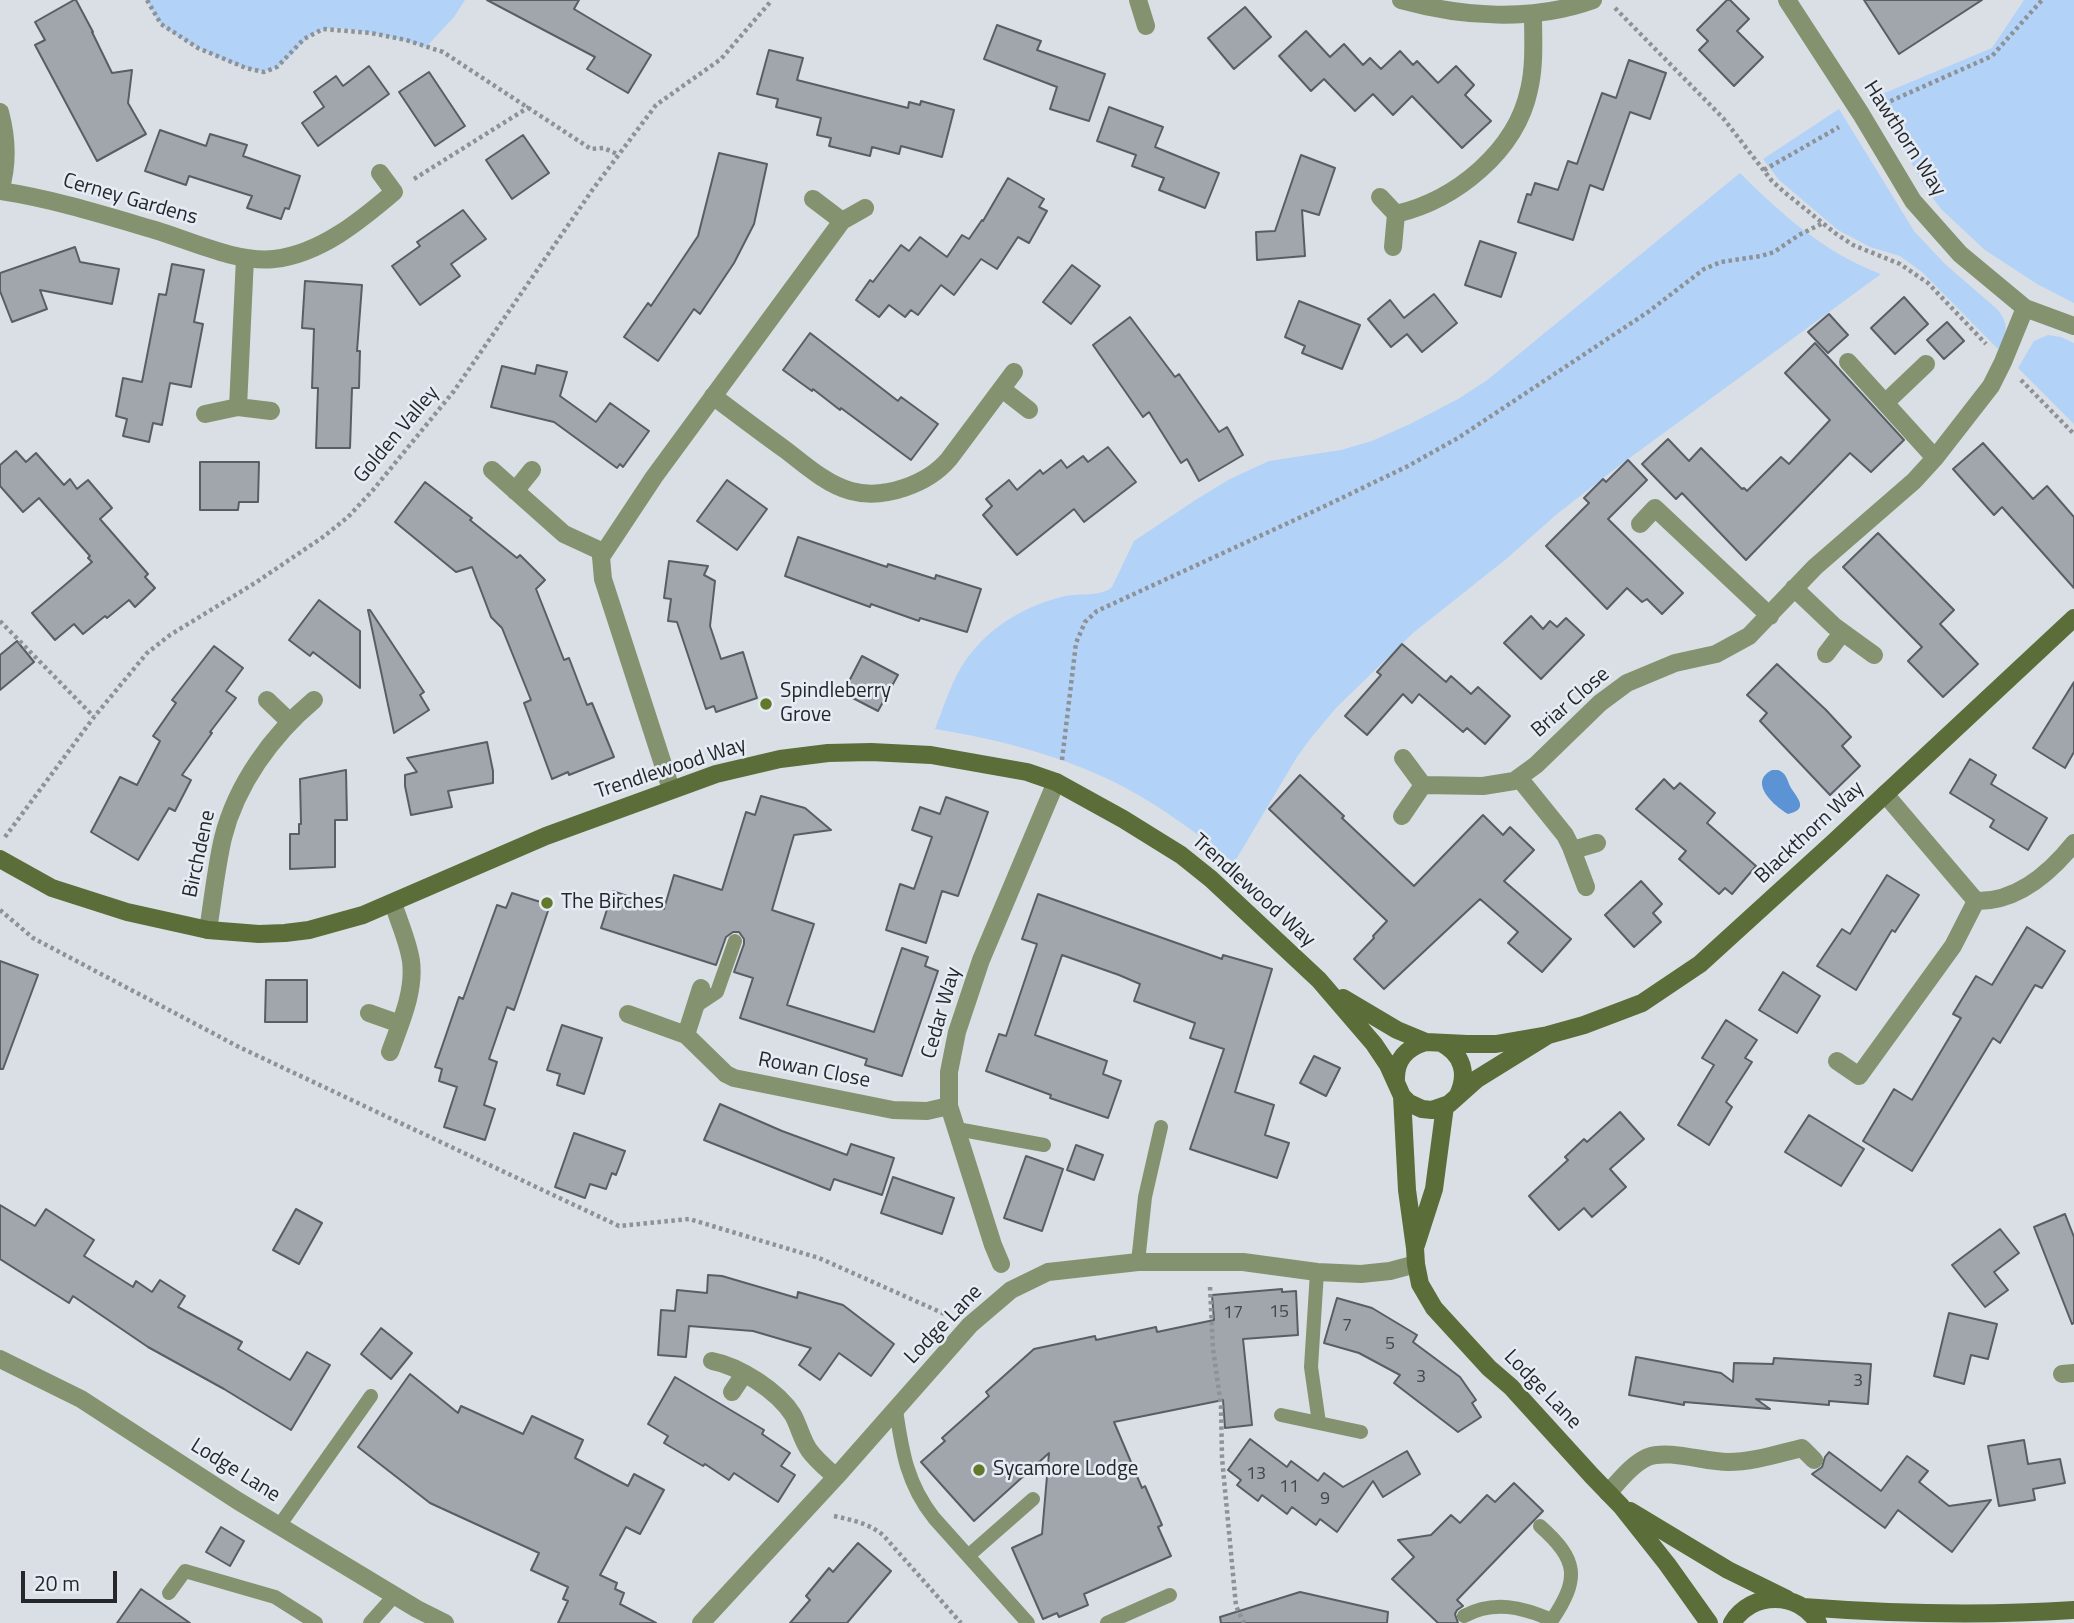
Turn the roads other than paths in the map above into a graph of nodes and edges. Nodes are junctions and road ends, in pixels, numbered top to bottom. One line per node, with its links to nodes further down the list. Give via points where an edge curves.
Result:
1 (1138, 0): 6 (street)
2 (1401, 0): 5 (street, via 1463,13)
3 (1592, 0): 5 (street)
4 (1787, 0): 17 (street, Hawthorn Way, via 1913,201 1960,254)
5 (1533, 14): 13 (street, via 1529,92 1509,136 1465,181 1423,206)
6 (1146, 26)
7 (0, 112): 9 (street, via 6,144)
8 (380, 173): 16 (street, Cerney Gardens, via 394,192 354,223 310,249 275,259)
9 (0, 191): 16 (street, Cerney Gardens, via 39,197)
10 (1380, 197): 13 (street)
11 (813, 199): 14 (street)
12 (865, 208): 14 (street)
13 (1396, 214): 15 (street)
14 (842, 221): 23 (street)
15 (1393, 247)
16 (245, 258): 25 (street)
17 (2025, 308): 18 (street, Hawthorn Way); 29 (street, Briar Close, via 1986,394)
18 (2074, 326)
19 (1848, 362): 24 (street)
20 (1926, 364): 24 (street)
21 (1014, 372): 22 (street)
22 (1002, 389): 23 (street, via 937,471 912,485 873,493 851,491 816,473); 26 (street)
23 (713, 396): 34 (street)
24 (1885, 403): 29 (street)
25 (237, 407): 27 (street); 28 (street)
26 (1029, 410)
27 (271, 411)
28 (205, 414)
29 (1935, 458): 35 (street, Briar Close)
30 (492, 470): 32 (street)
31 (532, 470): 32 (street)
32 (515, 491): 34 (street, via 564,534)
33 (1640, 524): 36 (street, via 1655,508)
34 (603, 552): 48 (street, via 603,579)
35 (1794, 588): 36 (street, Briar Close); 38 (street)
36 (1770, 617): 45 (street, Briar Close, via 1722,652 1675,663 1626,683)
37 (2074, 618): 49 (street, Blackthorn Way)
38 (1842, 633): 39 (street); 40 (street)
39 (1826, 654)
40 (1874, 654)
41 (267, 700): 43 (street)
42 (314, 700): 43 (street, Birchdene)
43 (290, 722): 58 (street, Birchdene, via 261,758 233,806)
44 (1403, 758): 47 (street)
45 (1519, 778): 47 (street, Briar Close, via 1483,786); 53 (street)
46 (1056, 782): 48 (street, Trendlewood Way, via 1027,772 931,755 828,752 729,771); 60 (street, Trendlewood Way, via 1181,855); 73 (street, Cedar Way, via 957,1032 948,1072)
47 (1423, 785): 50 (street)
48 (671, 789): 57 (street, Trendlewood Way, via 546,836)
49 (1885, 794): 56 (street); 67 (street, Blackthorn Way, via 1700,964 1642,1003)
50 (1402, 816)
51 (1597, 843): 53 (street)
52 (2074, 843): 56 (street, via 2027,886 1999,899)
53 (1573, 850): 55 (street)
54 (0, 859): 58 (street, Trendlewood Way, via 89,902)
55 (1586, 887)
56 (1976, 901): 70 (street, via 1953,946 1860,1076)
57 (393, 903): 58 (street, Trendlewood Way, via 297,932); 65 (street, via 411,962)
58 (208, 930)
59 (736, 941): 62 (lane, via 718,992)
60 (1319, 980): 68 (street, via 1398,1030); 71 (street, via 1374,1044)
61 (701, 988): 62 (street)
62 (696, 1006): 66 (street)
63 (369, 1013): 65 (street)
64 (628, 1014): 66 (street, Rowan Close)
65 (400, 1024): 69 (street)
66 (686, 1035): 73 (street, Rowan Close, via 734,1078 893,1110)
67 (1548, 1035): 68 (street, via 1496,1044); 72 (street, via 1477,1079)
68 (1433, 1042): 71 (street, via 1415,1045 1398,1062); 72 (street, via 1457,1054 1462,1064 1463,1086)
69 (390, 1052)
70 (1837, 1061)
71 (1399, 1089): 72 (street, via 1422,1109 1432,1110); 77 (street)
72 (1452, 1101): 77 (street)
73 (949, 1107): 75 (street, Cedar Way)
74 (1161, 1127): 78 (lane, via 1144,1197)
75 (957, 1129): 76 (lane); 79 (street, Cedar Way)
76 (1044, 1145)
77 (1415, 1256): 80 (street, Lodge Lane, via 1390,1271); 92 (street, Lodge Lane, via 1420,1284 1434,1308)
78 (1138, 1262): 80 (street, Lodge Lane, via 1243,1262); 86 (street, Lodge Lane, via 1048,1272 1011,1290 970,1325)
79 (1001, 1264)
80 (1317, 1272): 88 (lane, via 1311,1367)
81 (0, 1359): 95 (street, Lodge Lane, via 81,1399)
82 (712, 1361): 83 (street)
83 (744, 1374): 84 (street); 91 (street, via 790,1412 809,1450)
84 (732, 1392)
85 (371, 1396): 95 (lane)
86 (896, 1410): 91 (street, Lodge Lane); 97 (lane, via 903,1455 915,1489)
87 (1281, 1415): 88 (lane)
88 (1318, 1423): 89 (lane)
89 (1361, 1432)
90 (1814, 1460): 92 (street, via 1802,1448 1734,1462 1659,1454 1638,1462)
91 (836, 1477): 109 (street, Lodge Lane)
92 (1608, 1493): 94 (street, Lodge Lane)
93 (1033, 1499): 97 (lane)
94 (1621, 1506): 101 (street, Lodge Lane, via 1728,1570); 112 (street, Lodge Lane)
95 (279, 1525): 99 (street, Lodge Lane)
96 (1540, 1526): 105 (lane, via 1567,1555 1571,1569 1572,1584)
97 (968, 1556): 110 (lane)
98 (169, 1593): 106 (lane, via 185,1571 275,1597)
99 (395, 1595): 107 (lane); 108 (street, Lodge Lane)
100 (1170, 1595): 111 (lane)
101 (1795, 1603): 103 (street, Lodge Lane, via 1880,1612); 113 (street, via 1773,1598 1758,1601); 114 (street)
102 (2074, 1610): 103 (street, Lodge Lane)
103 (1993, 1613): 115 (street, Lodge Lane)
104 (1464, 1616): 105 (lane, via 1495,1605 1516,1607)
105 (1553, 1621)
106 (316, 1623)
107 (370, 1623)
108 (445, 1623)
109 (701, 1623)
110 (1028, 1623)
111 (1107, 1623)
112 (1709, 1623)
113 (1732, 1623)
114 (1818, 1623)
115 (1947, 1623)

